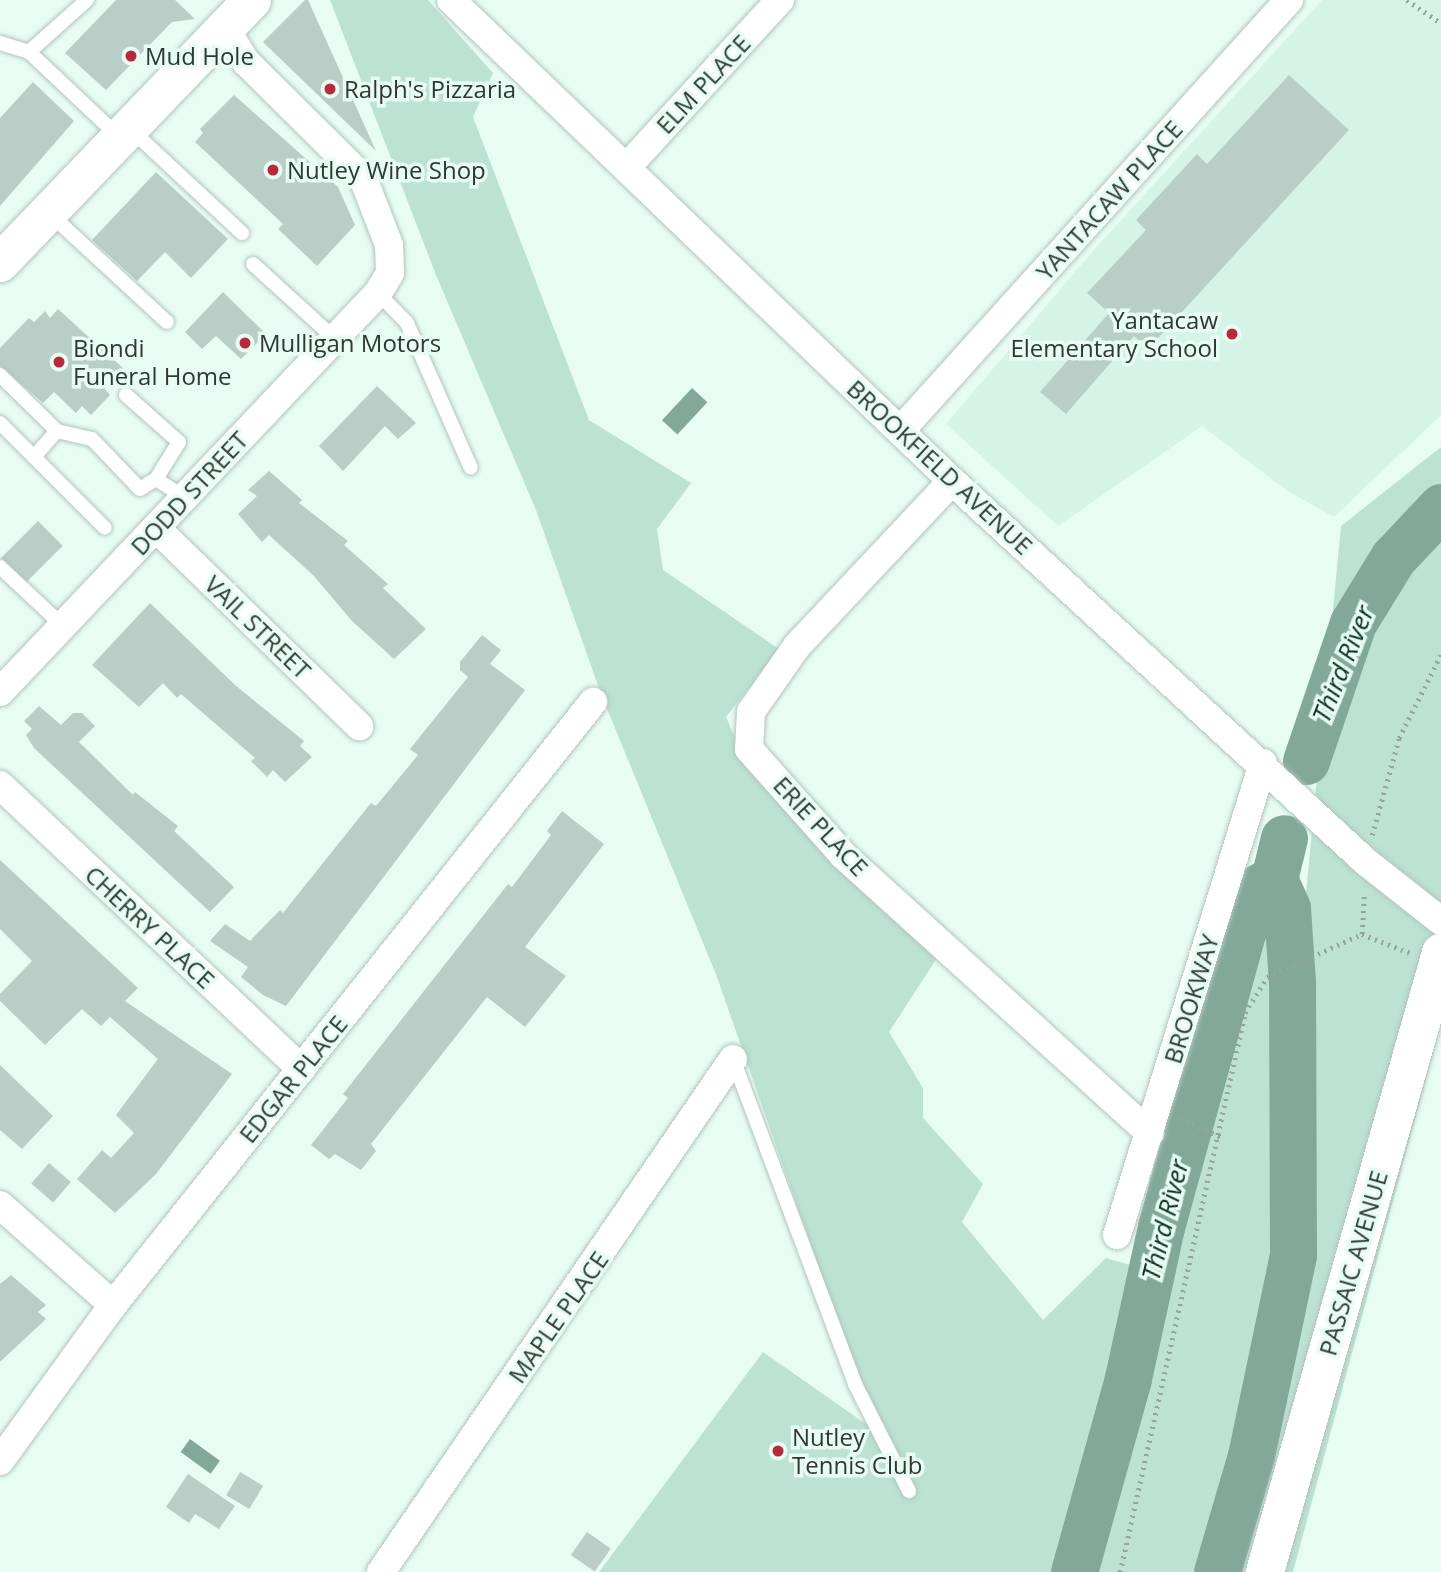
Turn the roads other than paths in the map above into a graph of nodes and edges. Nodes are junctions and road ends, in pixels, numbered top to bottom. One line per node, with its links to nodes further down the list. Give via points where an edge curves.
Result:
1 (87, 0): 8 (lane)
2 (252, 0): 6 (street)
3 (780, 0): 10 (street, ELM PLACE)
4 (1289, 0): 22 (street, YANTACAW PLACE)
5 (460, 3): 10 (street, BROOKFIELD AVENUE)
6 (219, 14): 9 (street); 15 (street, via 246,62 363,178 389,245 390,273)
7 (0, 43): 8 (lane)
8 (29, 52): 9 (lane)
9 (125, 133): 11 (street); 12 (lane)
10 (626, 168): 22 (street, BROOKFIELD AVENUE)
11 (48, 213): 13 (street); 16 (lane)
12 (242, 233)
13 (0, 263)
14 (253, 264): 17 (lane)
15 (379, 293): 17 (street, DODD STREET); 24 (lane, via 407,323)
16 (167, 322)
17 (335, 339): 27 (street, DODD STREET)
18 (0, 375): 21 (lane)
19 (125, 395): 25 (lane, via 179,442)
20 (0, 423): 23 (lane)
21 (57, 431): 23 (lane); 25 (lane, via 92,439 140,489)
22 (900, 431): 26 (street, BROOKFIELD AVENUE)
23 (34, 457): 28 (lane)
24 (471, 468)
25 (156, 479): 27 (lane)
26 (952, 481): 35 (street, BROOKFIELD AVENUE); 41 (street, ERIE PLACE, via 797,646 751,712 749,749 843,855)
27 (185, 498): 29 (street, DODD STREET)
28 (105, 528)
29 (156, 528): 31 (street, DODD STREET); 34 (street, VAIL STREET)
30 (0, 567): 31 (lane)
31 (63, 626): 32 (street, DODD STREET)
32 (0, 692)
33 (593, 702): 40 (street, EDGAR PLACE)
34 (359, 726)
35 (1263, 763): 37 (street, BROOKFIELD AVENUE, via 1366,862); 41 (street, BROOKWAY)
36 (0, 785): 40 (street, CHERRY PLACE)
37 (1441, 920)
38 (1439, 959): 48 (street, PASSAIC AVENUE)
39 (733, 1059): 46 (lane, via 855,1384); 47 (street, MAPLE PLACE)
40 (301, 1069): 44 (street, EDGAR PLACE)
41 (1150, 1133): 43 (street, BROOKWAY)
42 (0, 1205): 44 (street)
43 (1117, 1235)
44 (113, 1305): 45 (street, EDGAR PLACE)
45 (0, 1461)
46 (909, 1492)
47 (381, 1572)
48 (1265, 1572)

